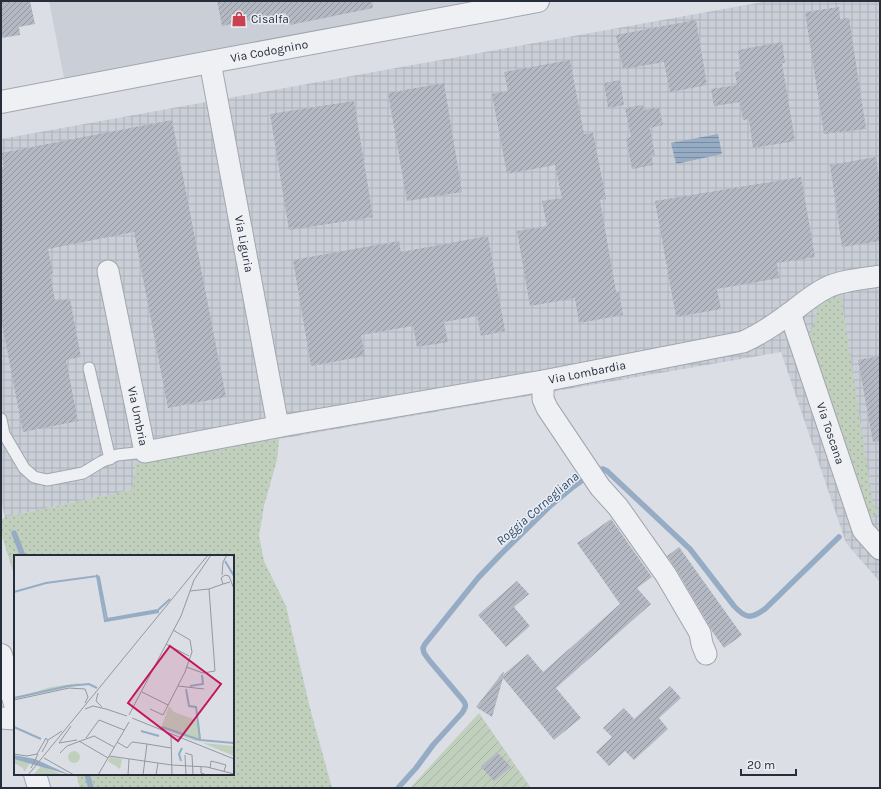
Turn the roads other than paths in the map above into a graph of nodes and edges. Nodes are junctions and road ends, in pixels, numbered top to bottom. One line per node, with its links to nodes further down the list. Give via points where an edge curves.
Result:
1 (538, 1): 2 (street, Via Codognino)
2 (210, 62): 3 (street, Via Codognino); 10 (street, Via Liguria)
3 (1, 102)
4 (108, 271): 11 (street, Via Umbria)
5 (880, 276): 6 (street, Via Lombardia, via 832,285 816,293)
6 (790, 313): 8 (street, Via Lombardia, via 754,338 743,342); 13 (street, Via Toscana, via 863,530)
7 (89, 368): 12 (lane)
8 (543, 381): 10 (street, Via Lombardia); 14 (street, via 543,399 550,414 600,487 618,507 666,575 700,633)
9 (1, 419): 12 (lane, via 4,434 24,468 34,478 47,480 83,473)
10 (278, 426): 11 (street, Via Umbria)
11 (145, 452): 12 (lane, via 117,455)
12 (110, 459)
13 (880, 549)
14 (706, 654)
15 (3, 669): 16 (street)
16 (14, 701)
17 (1, 718): 18 (street)
18 (14, 719)
19 (35, 775): 20 (street)
20 (39, 788)

